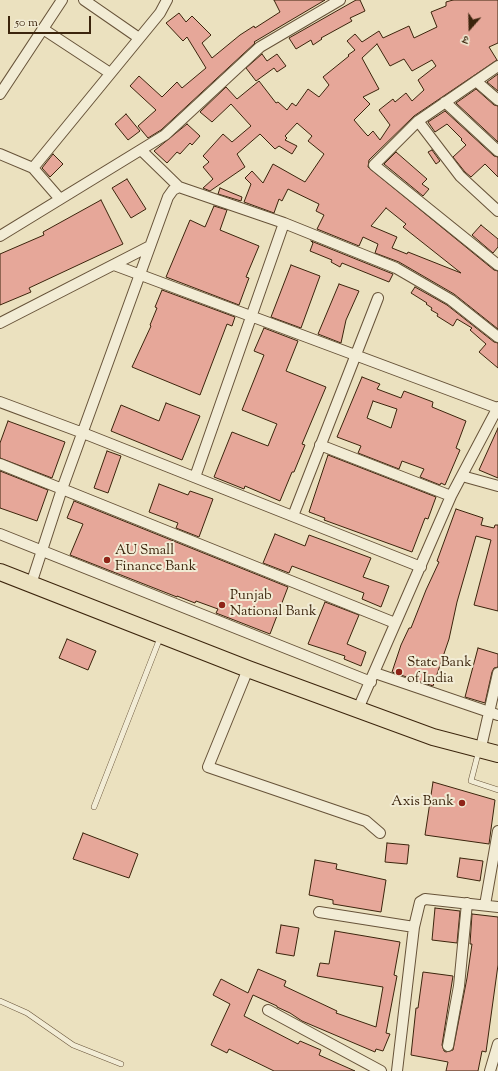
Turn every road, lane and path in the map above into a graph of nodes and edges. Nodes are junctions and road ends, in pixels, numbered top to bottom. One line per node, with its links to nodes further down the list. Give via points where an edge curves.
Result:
1 (62, 0): 5 (street)
2 (84, 0): 6 (street)
3 (167, 0): 6 (street, via 160,13)
4 (340, 0): 14 (street, via 260,47 165,135)
5 (43, 29): 8 (street); 10 (street)
6 (139, 38): 8 (street)
7 (498, 66): 9 (street)
8 (110, 73): 17 (street)
9 (476, 80): 11 (street); 12 (street)
10 (1, 91)
11 (498, 100)
12 (445, 102): 13 (street); 15 (street)
13 (418, 121): 20 (street, via 460,176); 25 (street, via 374,165)
14 (141, 150): 18 (street); 19 (street)
15 (498, 151)
16 (0, 154): 17 (street)
17 (33, 168): 19 (street)
18 (179, 187): 21 (street); 23 (street, via 168,197)
19 (60, 199): 22 (street)
20 (498, 211)
21 (284, 223): 28 (street); 30 (street, via 396,268 451,300)
22 (0, 236)
23 (150, 246): 24 (street); 26 (street)
24 (114, 265): 26 (street); 29 (street)
25 (498, 265)
26 (140, 274): 28 (street); 35 (street)
27 (378, 298): 31 (street)
28 (252, 316): 31 (street); 39 (street)
29 (0, 323)
30 (498, 336)
31 (356, 355): 33 (street); 36 (street)
32 (0, 402): 35 (street)
33 (498, 407): 34 (street)
34 (495, 419): 38 (street)
35 (83, 433): 39 (street); 41 (street)
36 (320, 445): 42 (street); 43 (street)
37 (0, 464): 41 (street)
38 (462, 476): 40 (street); 42 (street)
39 (195, 477): 43 (street)
40 (498, 486)
41 (62, 489): 45 (street); 50 (street)
42 (451, 496): 47 (street)
43 (293, 516): 47 (street)
44 (0, 534): 45 (street)
45 (42, 551): 49 (street); 54 (street)
46 (0, 565): 49 (main road)
47 (421, 567): 50 (street)
48 (0, 572): 51 (main road)
49 (33, 578): 55 (main road)
50 (396, 623): 54 (street)
51 (161, 635): 52 (main road); 61 (lane)
52 (248, 669): 55 (main road); 63 (street, via 208,767 366,821)
53 (498, 673): 56 (street)
54 (373, 677): 55 (street); 56 (street)
55 (360, 706): 57 (main road)
56 (493, 714): 57 (street)
57 (480, 746): 58 (main road); 59 (main road); 60 (lane, via 471,781)
58 (498, 747)
59 (498, 754)
60 (498, 790)
61 (94, 807)
62 (498, 831): 65 (street)
63 (380, 833)
64 (467, 903): 65 (street); 68 (street, via 425,899 420,902); 72 (street, via 458,986)
65 (485, 905): 66 (street)
66 (498, 907)
67 (319, 912): 68 (street)
68 (414, 927): 75 (street)
69 (0, 1001): 73 (lane, via 28,1013 73,1045)
70 (268, 1010): 74 (street)
71 (498, 1044): 76 (street)
72 (448, 1046)
73 (121, 1064)
74 (381, 1071)
75 (397, 1071)
76 (490, 1071)

